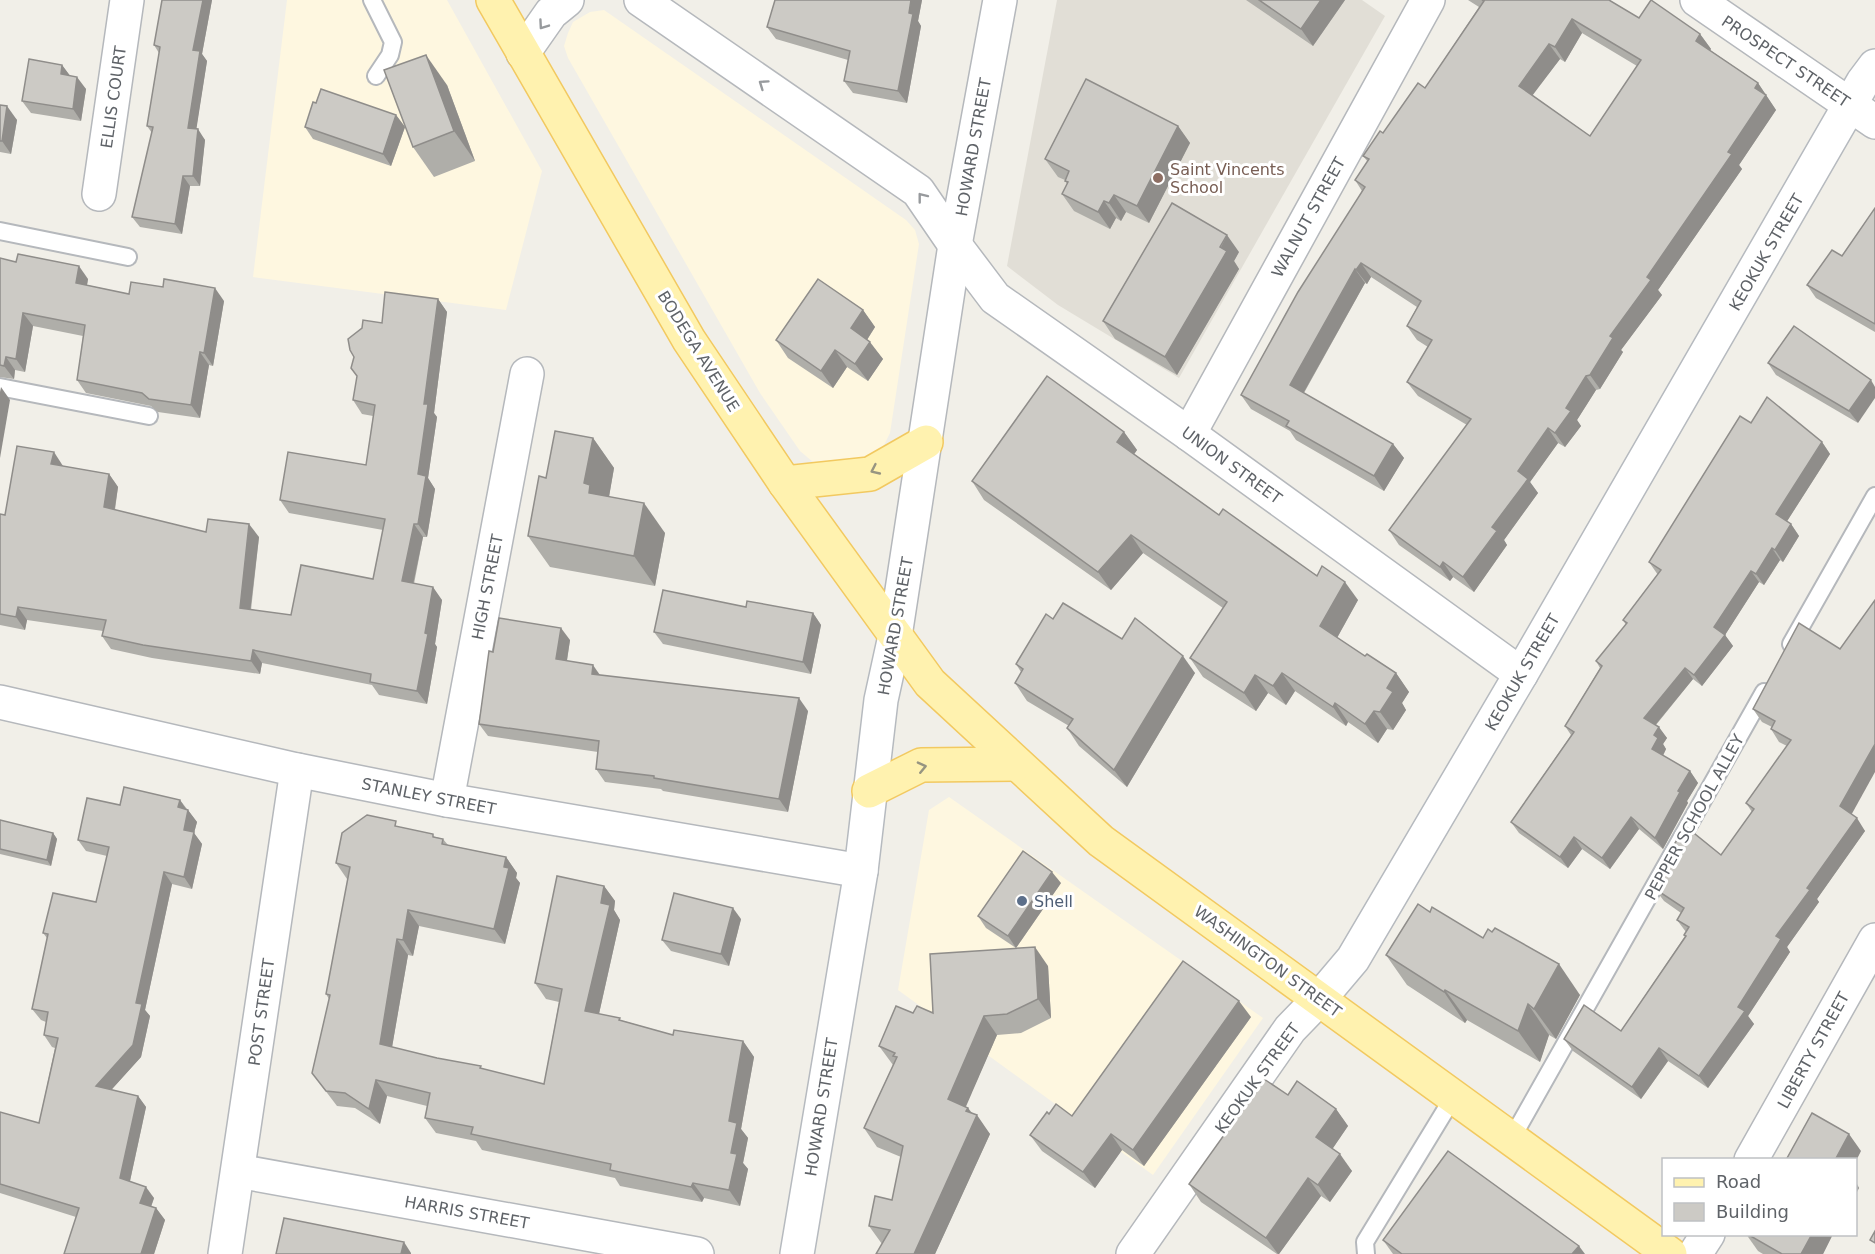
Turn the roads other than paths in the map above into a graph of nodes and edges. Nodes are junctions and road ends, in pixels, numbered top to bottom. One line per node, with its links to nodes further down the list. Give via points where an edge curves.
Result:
1 (127, 0): 13 (street, ELLIS COURT)
2 (372, 0): 11 (lane, via 393,42 390,55)
3 (493, 0): 9 (main road, BODEGA AVENUE)
4 (567, 0): 9 (street, one-way to 9, via 551,13)
5 (641, 0): 15 (street, one-way to 5, via 918,191)
6 (1000, 0): 15 (street, HOWARD STREET)
7 (1428, 0): 20 (street, WALNUT STREET)
8 (1697, 0): 12 (street, PROSPECT STREET)
9 (523, 53): 22 (main road, BODEGA AVENUE, via 689,340)
10 (1875, 66): 12 (street, KEOKUK STREET)
11 (376, 76)
12 (1863, 113): 26 (street, KEOKUK STREET)
13 (99, 194)
14 (0, 231): 16 (lane)
15 (955, 245): 20 (street, UNION STREET, via 995,298); 21 (street, HOWARD STREET)
16 (128, 257)
17 (527, 374): 32 (street, HIGH STREET)
18 (0, 387): 19 (lane)
19 (149, 416)
20 (1189, 434): 26 (street, UNION STREET)
21 (926, 442): 22 (main road, one-way to 22, via 870,474); 24 (street, HOWARD STREET)
22 (785, 483): 24 (main road, BODEGA AVENUE)
23 (1875, 496): 25 (lane)
24 (895, 636): 29 (main road, WASHINGTON STREET, via 930,683); 31 (street, HOWARD STREET, via 881,700)
25 (1782, 660)
26 (1521, 674): 35 (street, KEOKUK STREET, via 1353,959)
27 (1770, 681): 37 (lane, PEPPER SCHOOL ALLEY)
28 (0, 702): 30 (street, STANLEY STREET)
29 (1016, 764): 31 (main road, one-way to 29, via 921,765); 35 (main road, WASHINGTON STREET, via 1101,841)
30 (297, 770): 32 (street, STANLEY STREET); 39 (street, POST STREET)
31 (869, 791): 33 (street, HOWARD STREET)
32 (447, 800): 33 (street, STANLEY STREET)
33 (861, 871): 43 (street, HOWARD STREET)
34 (1875, 940): 38 (street, LIBERTY STREET)
35 (1320, 998): 36 (main road, WASHINGTON STREET); 44 (street, KEOKUK STREET, via 1290,1029)
36 (1454, 1096): 37 (main road, WASHINGTON STREET); 45 (lane, via 1365,1242)
37 (1512, 1138): 46 (main road, WASHINGTON STREET)
38 (1752, 1158)
39 (238, 1171): 41 (street, POST STREET); 42 (street, HARRIS STREET)
40 (1707, 1236): 47 (street)
41 (225, 1254)
42 (697, 1254)
43 (797, 1254)
44 (1133, 1254)
45 (1366, 1254)
46 (1670, 1254)
47 (1695, 1254)

